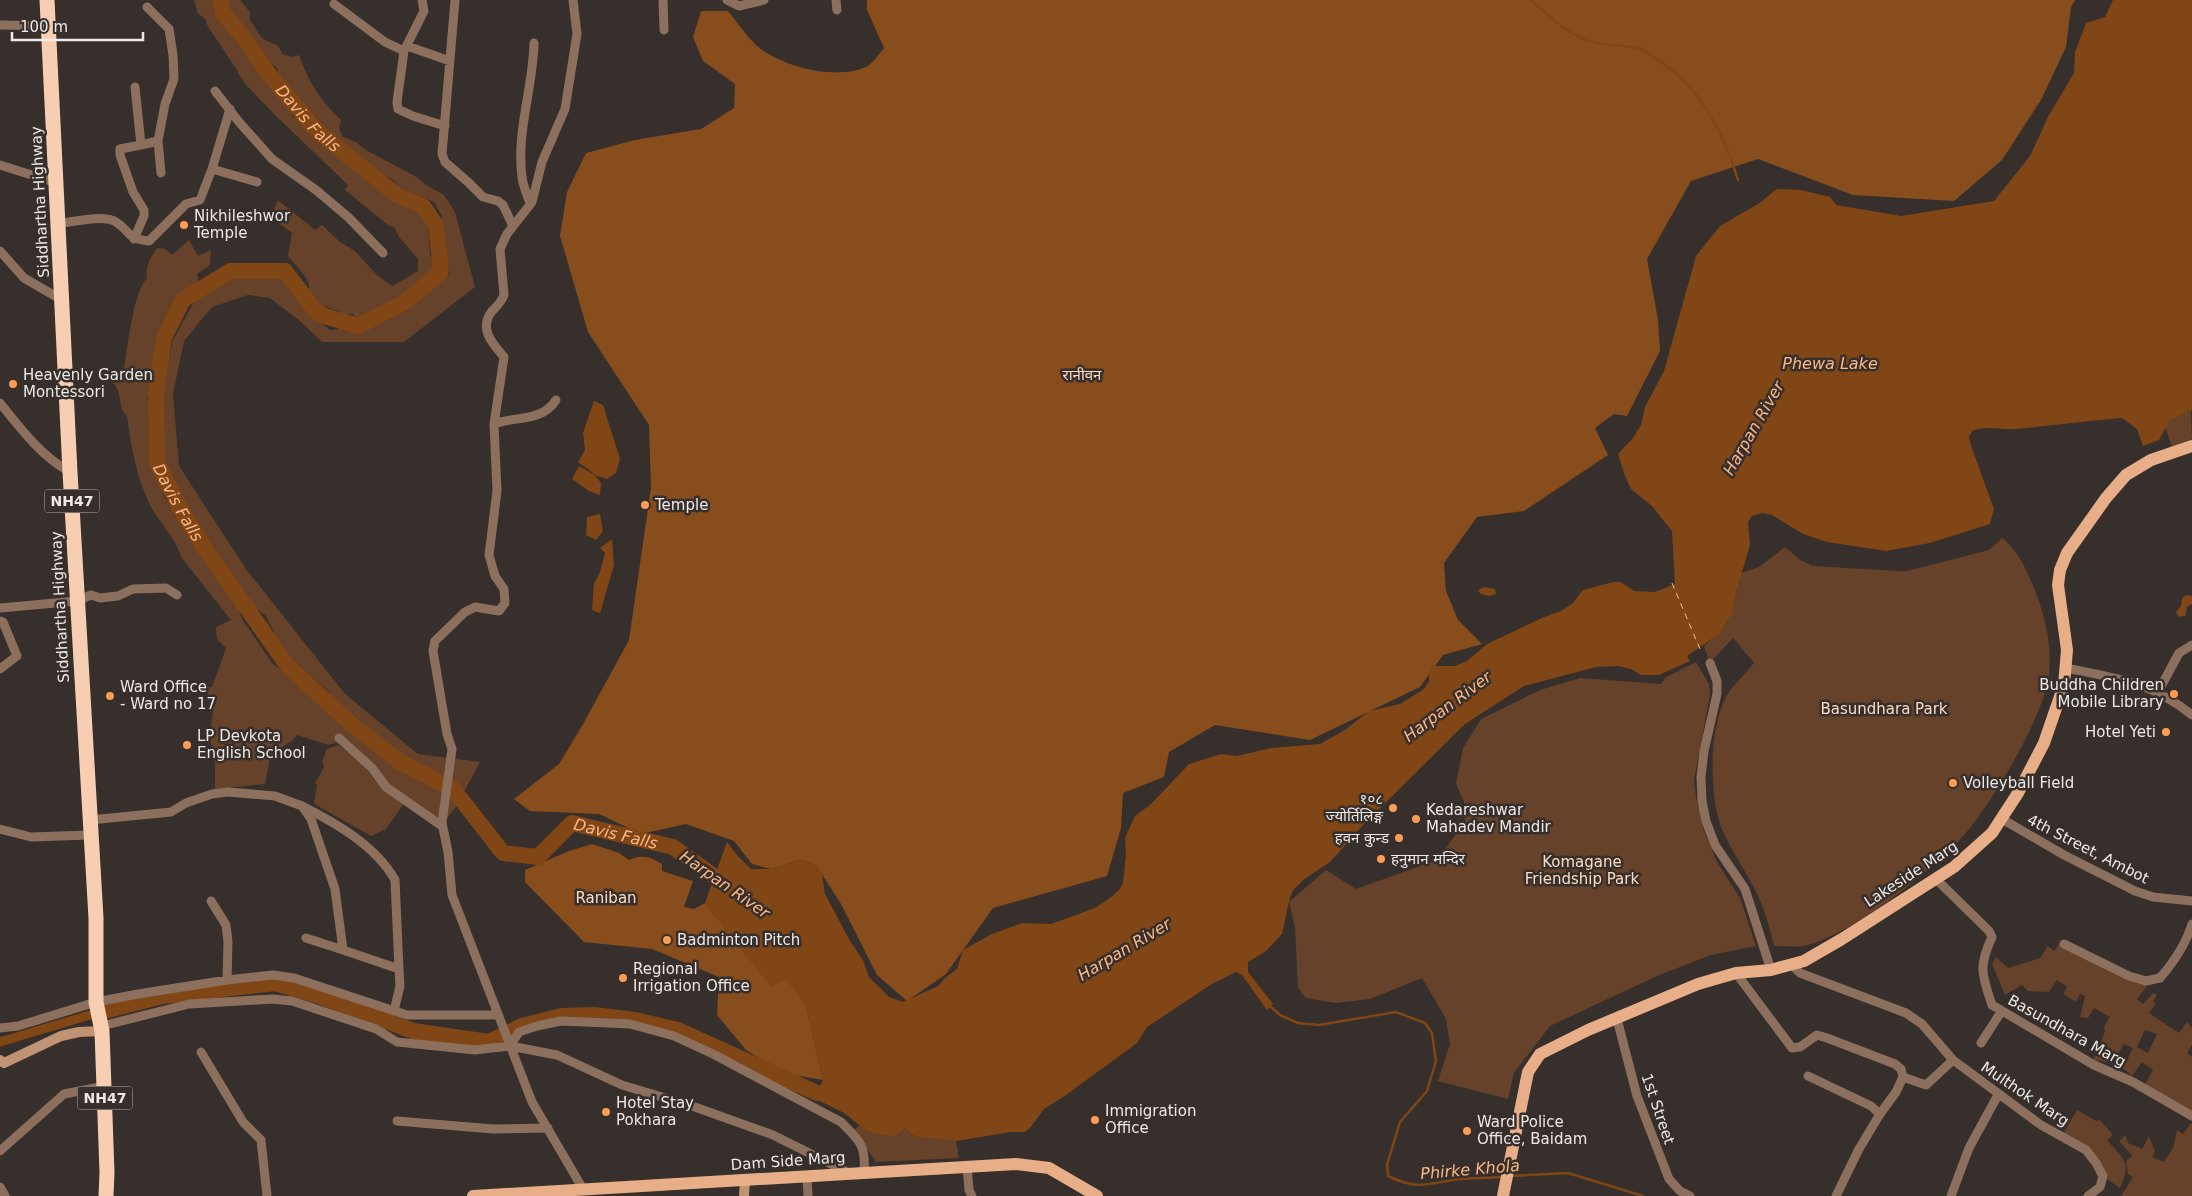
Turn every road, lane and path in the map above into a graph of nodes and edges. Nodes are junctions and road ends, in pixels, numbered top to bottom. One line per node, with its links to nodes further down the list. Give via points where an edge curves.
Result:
1 (47, 0): 13 (highway, Siddhartha Highway / NH47)
2 (422, 0): 16 (street, via 424,11)
3 (455, 0): 17 (street)
4 (573, 0): 29 (street, via 577,34 565,109 542,162)
5 (663, 0): 14 (street)
6 (727, 0): 7 (street, via 739,6)
7 (764, 0)
8 (836, 0): 11 (street)
9 (334, 4): 16 (street, via 385,42)
10 (147, 6): 22 (street, via 169,29 173,55 174,79)
11 (837, 10)
12 (0, 25): 13 (street)
13 (49, 26): 28 (highway, Siddhartha Highway / NH47)
14 (664, 30)
15 (534, 43): 29 (street, via 534,68 521,142 522,179)
16 (406, 48): 17 (street); 21 (street, via 398,109)
17 (450, 62): 21 (street)
18 (135, 87): 23 (street)
19 (216, 91): 20 (street)
20 (230, 109): 25 (street); 34 (street, via 272,159 348,217)
21 (445, 126): 31 (street, via 442,154 445,162 483,197 503,205)
22 (158, 141): 23 (street); 26 (street)
23 (140, 144): 32 (street, via 120,149 133,192 144,210)
24 (0, 165): 28 (street)
25 (212, 169): 27 (street); 32 (street, via 200,200 186,204 149,241)
26 (161, 173)
27 (256, 182)
28 (56, 183): 30 (highway, Siddhartha Highway / NH47)
29 (530, 203): 31 (street)
30 (58, 224): 32 (street, via 94,218 115,221); 35 (highway, Siddhartha Highway / NH47)
31 (513, 226): 38 (street, via 500,249 504,295 490,313 486,327 489,340 504,358)
32 (134, 239)
33 (0, 250): 35 (street, via 24,278)
34 (383, 253)
35 (62, 300): 40 (highway, Siddhartha Highway / NH47)
36 (556, 400): 38 (street, via 550,410 537,416)
37 (0, 402): 40 (street, via 18,426 56,464)
38 (494, 424): 54 (street, via 498,491 489,555 504,589 505,603 499,612 475,607 457,618 434,641 433,651 452,749)
39 (2192, 446): 47 (main road, Lakeside Marg, via 2145,463 2126,475 2067,553 2058,585)
40 (70, 472): 42 (highway, Siddhartha Highway / NH47)
41 (177, 595): 42 (street, via 166,588 133,589 118,596 100,598 91,594)
42 (77, 601): 43 (street); 55 (highway, Siddhartha Highway / NH47)
43 (0, 610)
44 (0, 621): 48 (street, via 17,654)
45 (2192, 646): 49 (street, via 2179,653)
46 (1710, 663): 66 (street, via 1717,694 1704,752 1702,801 1715,845 1745,889)
47 (2066, 668): 49 (street, via 2134,682); 53 (main road, Lakeside Marg, via 2044,743)
48 (0, 669)
49 (2158, 692): 50 (street)
50 (2192, 714)
51 (339, 738): 54 (street, via 372,768 386,787)
52 (302, 806): 55 (street, via 275,796 228,792 186,803 171,812); 63 (street, via 311,819 335,889); 65 (street, via 344,828 384,863 395,880)
53 (2002, 819): 57 (main road, Lakeside Marg, via 1982,844); 59 (street, 4th Street, Ambot, via 2135,891)
54 (442, 824): 72 (street, via 452,895)
55 (90, 828): 56 (street, via 32,837); 69 (highway, Siddhartha Highway / NH47, via 96,918)
56 (0, 829)
57 (1936, 879): 64 (main road, Lakeside Marg, via 1842,939); 71 (street, Basundhara Marg, via 1992,937 1982,972 1992,1005)
58 (211, 901): 68 (street, via 226,925)
59 (2192, 902)
60 (2192, 924): 62 (street, via 2170,967 2160,978 2146,981)
61 (306, 938): 63 (street)
62 (2064, 944)
63 (343, 950): 65 (street)
64 (1792, 966): 66 (main road, Lakeside Marg); 79 (street, Multhok Marg, via 1800,974 1906,1014 1922,1024)
65 (399, 969): 70 (street, via 400,986)
66 (1771, 970): 67 (main road, Lakeside Marg)
67 (1736, 973): 73 (main road, Lakeside Marg, via 1674,993); 82 (street, via 1792,1048 1800,1047 1817,1035 1895,1064)
68 (226, 980): 69 (street); 70 (street, via 273,975 294,978)
69 (96, 1002): 74 (highway, NH47); 75 (street, via 18,1026)
70 (394, 1011): 72 (street, via 407,1015)
71 (2002, 1012): 77 (street); 86 (street, Basundhara Marg, via 2094,1066 2133,1082)
72 (498, 1015): 76 (street)
73 (1617, 1019): 98 (main road, Lakeside Marg, via 1540,1054 1533,1062 1528,1072); 108 (street, 1st Street, via 1637,1096 1669,1179)
74 (101, 1027): 76 (street, via 189,1004 273,999 292,1001 345,1018 376,1029 397,1042 475,1050); 80 (street, via 62,1036); 83 (highway, NH47)
75 (0, 1028)
76 (509, 1043): 88 (street, via 532,1102); 92 (street, via 557,1056 622,1085 773,1135); 93 (street, via 519,1032 561,1022 630,1024 674,1036 841,1122 857,1137 865,1154)
77 (1981, 1043)
78 (201, 1052): 102 (street, via 243,1122 261,1140)
79 (1953, 1060): 82 (street, via 1926,1085); 84 (street, Multhok Marg)
80 (1, 1063)
81 (1808, 1076): 85 (street, via 1871,1106)
82 (1903, 1077): 85 (street)
83 (105, 1086): 89 (street, via 64,1094); 91 (highway, NH47)
84 (1998, 1095): 110 (street, via 1970,1148); 111 (street, Multhok Marg, via 2041,1125 2086,1150 2103,1176 2100,1187)
85 (1880, 1114): 109 (street)
86 (2192, 1116)
87 (397, 1121): 88 (street, via 493,1130)
88 (548, 1128): 97 (street)
89 (0, 1151)
90 (967, 1166): 93 (main road, Dam Side Marg); 106 (street); 107 (main road, Dam Side Marg, via 1041,1166)
91 (107, 1173): 100 (highway, NH47); 101 (highway, NH47)
92 (849, 1173): 93 (main road, Dam Side Marg); 94 (main road, Dam Side Marg)
93 (864, 1173)
94 (807, 1176): 95 (main road, Dam Side Marg); 105 (street)
95 (745, 1180): 97 (main road, Dam Side Marg); 104 (street)
96 (0, 1187): 99 (street)
97 (588, 1191): 103 (main road, Dam Side Marg)
98 (1503, 1192)
99 (5, 1196)
100 (106, 1196)
101 (115, 1196)
102 (267, 1196)
103 (473, 1196)
104 (744, 1196)
105 (808, 1196)
106 (972, 1196)
107 (1097, 1196)
108 (1690, 1196)
109 (1836, 1196)
110 (1951, 1196)
111 (2088, 1196)

